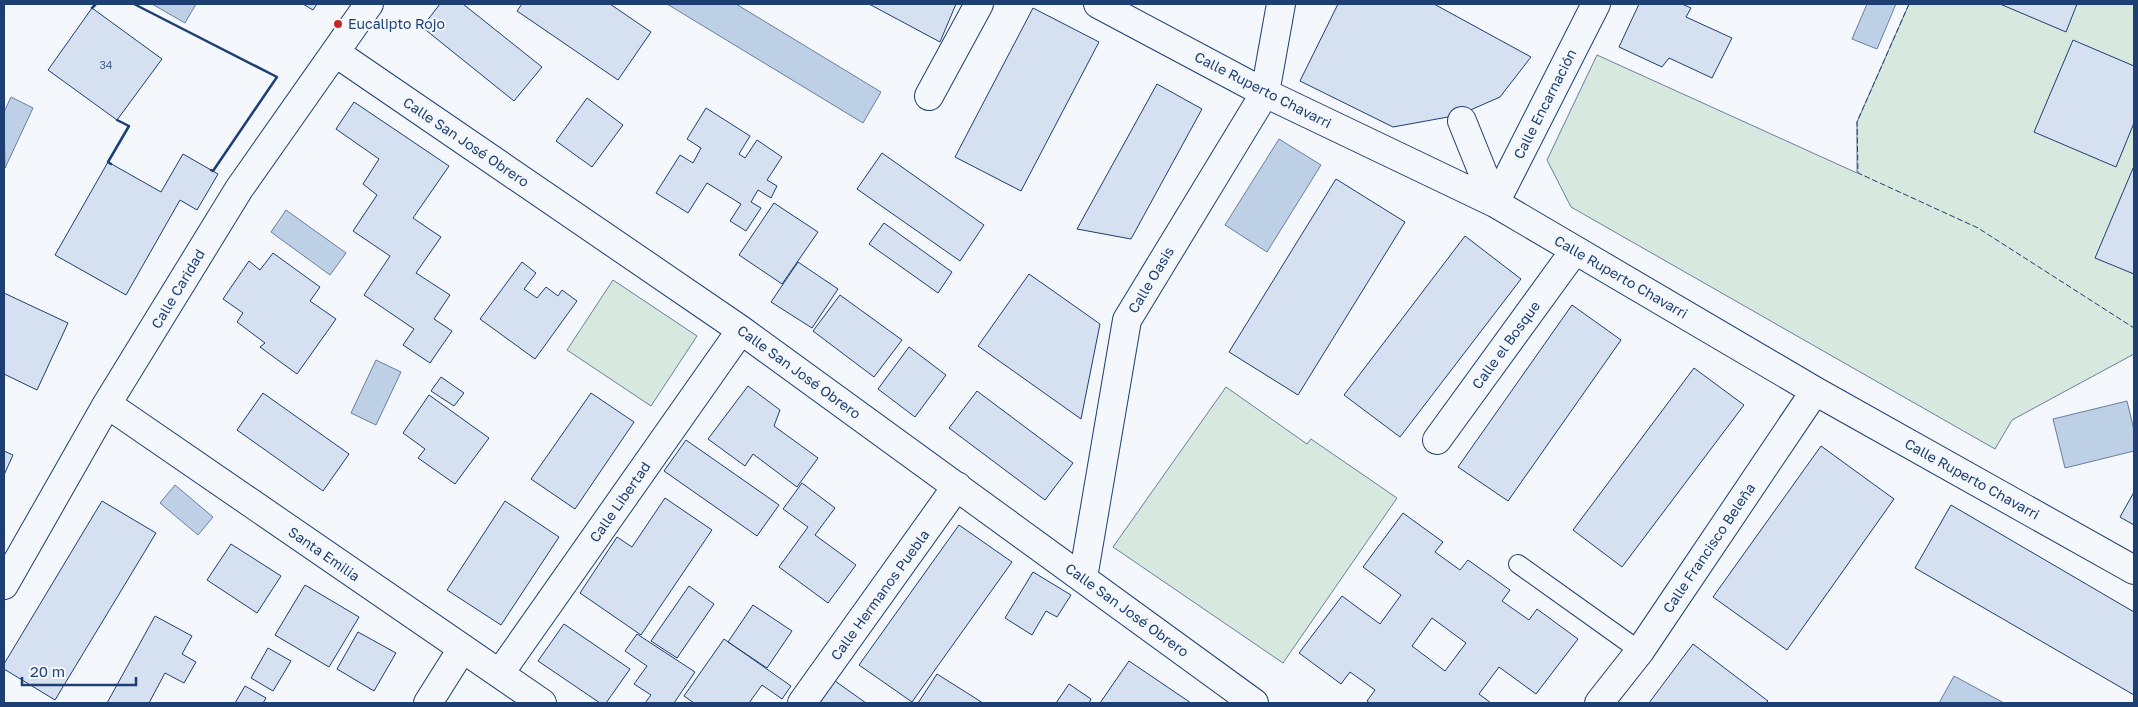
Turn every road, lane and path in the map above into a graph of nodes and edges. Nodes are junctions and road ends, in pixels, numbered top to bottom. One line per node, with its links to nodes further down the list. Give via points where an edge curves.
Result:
1 (369, 4): 6 (street, Calle Caridad)
2 (979, 4): 8 (street)
3 (1098, 4): 7 (street, Calle Ruperto Chavarri)
4 (1281, 4): 7 (street)
5 (1596, 4): 10 (street, Calle Encarnación)
6 (336, 52): 12 (street, Calle San José Obrero); 14 (street, Calle Caridad, via 239,189)
7 (1265, 93): 10 (street, Calle Ruperto Chavarri); 19 (street, Calle Oasis, via 1127,320)
8 (929, 96)
9 (1462, 121): 10 (street)
10 (1495, 203): 11 (street, Calle Ruperto Chavarri)
11 (1575, 250): 13 (street, Calle Ruperto Chavarri); 15 (street, Calle el Bosque)
12 (741, 330): 16 (street, Calle San José Obrero); 23 (street, Calle Libertad)
13 (1816, 391): 18 (street, Calle Ruperto Chavarri); 22 (street, Calle Francisco Beleña)
14 (107, 404): 20 (street, Calle Caridad); 21 (street, Santa Emilia)
15 (1437, 440)
16 (957, 486): 19 (street, Calle San José Obrero); 26 (street, Calle Hermanos Puebla)
17 (1518, 564): 22 (lane)
18 (2134, 570)
19 (1083, 578): 27 (street, Calle San José Obrero)
20 (4, 585)
21 (462, 649): 23 (street, Santa Emilia); 24 (street)
22 (1640, 651): 28 (street, Calle Francisco Beleña)
23 (500, 673): 25 (street, Santa Emilia)
24 (428, 703)
25 (542, 703)
26 (802, 703)
27 (1254, 703)
28 (1599, 703)

